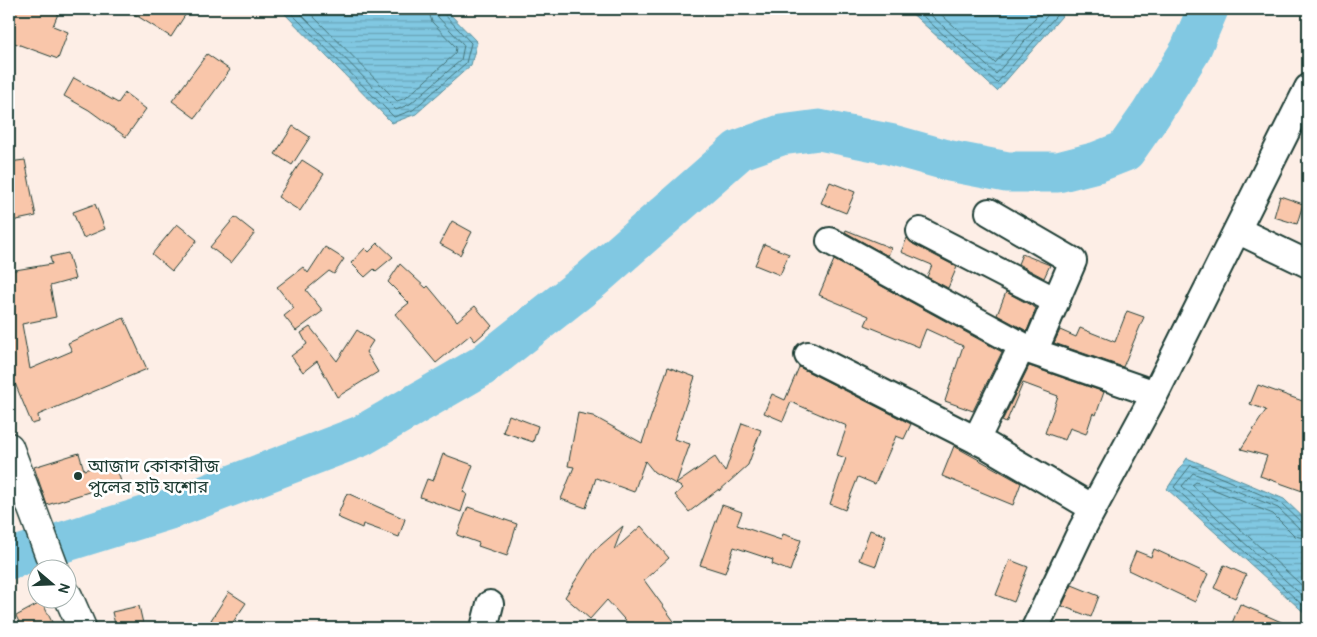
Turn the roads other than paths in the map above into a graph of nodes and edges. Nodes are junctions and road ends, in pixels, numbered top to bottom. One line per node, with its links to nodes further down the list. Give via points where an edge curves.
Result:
1 (1308, 88): 3 (street)
2 (989, 212): 7 (street, via 1073,261)
3 (1237, 230): 6 (street); 10 (street)
4 (920, 231): 7 (street)
5 (830, 241): 8 (street)
6 (1308, 264)
7 (1056, 301): 8 (street)
8 (1028, 349): 10 (street); 11 (street)
9 (808, 355): 11 (street)
10 (1154, 394): 13 (street)
11 (976, 440): 13 (street)
12 (9, 447): 14 (highway)
13 (1093, 508): 17 (street)
14 (51, 560)
15 (74, 610): 16 (highway)
16 (82, 628)
17 (1035, 628)

